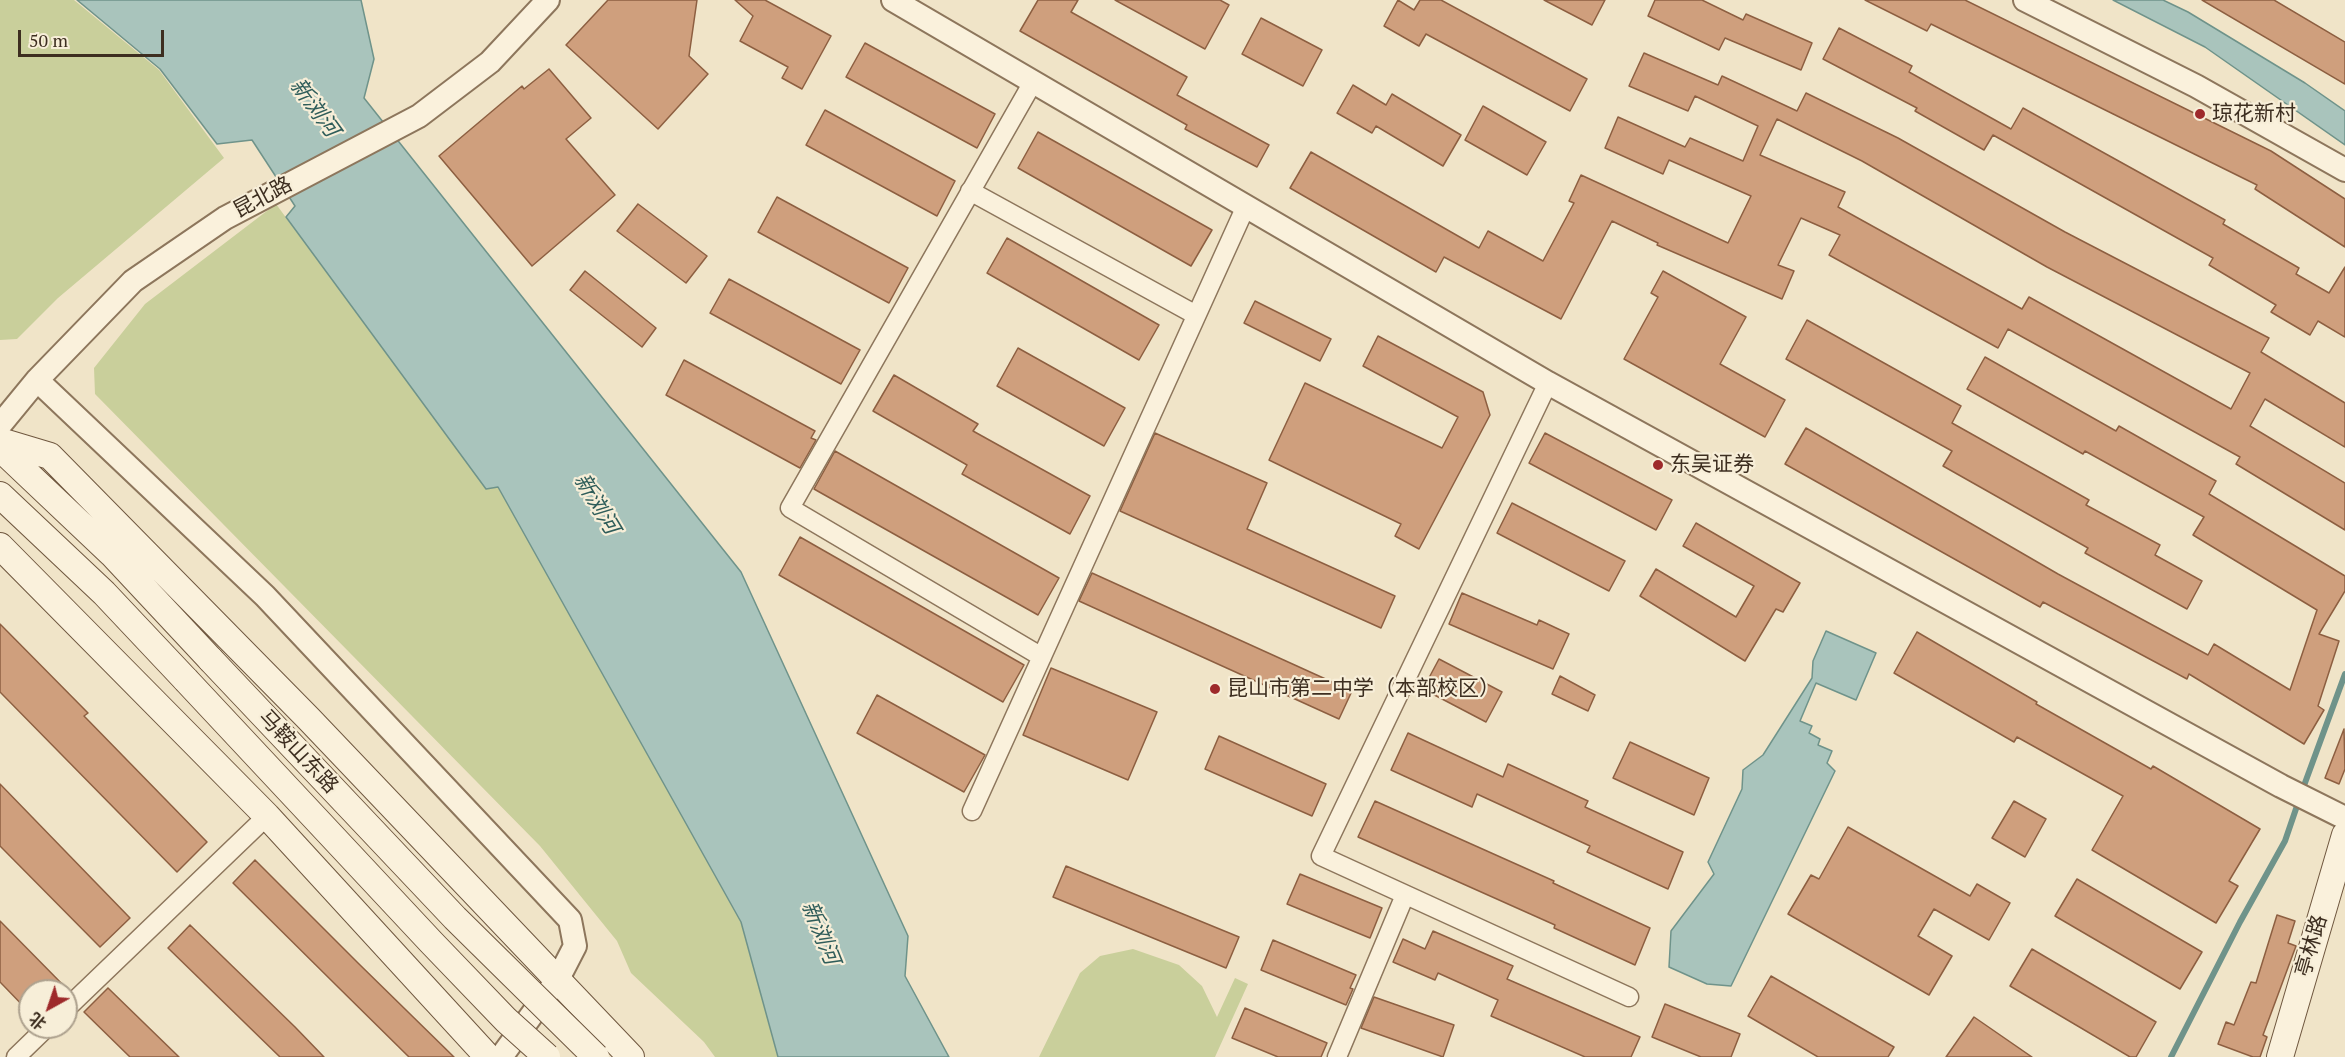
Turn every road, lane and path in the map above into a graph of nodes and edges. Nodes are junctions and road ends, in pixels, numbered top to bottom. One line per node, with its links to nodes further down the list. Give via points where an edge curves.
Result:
1 (548, 0): 9 (street, 昆北路, via 490,62 420,116 225,218 133,281)
2 (893, 0): 4 (street)
3 (2025, 0): 5 (street, via 2196,86)
4 (1033, 82): 6 (street); 7 (street)
5 (2345, 170)
6 (970, 191): 8 (street); 16 (street, via 790,508)
7 (1245, 206): 8 (street); 10 (street)
8 (1196, 315): 16 (street)
9 (37, 380): 11 (street, 昆北路); 22 (street, via 265,596 570,920 575,946)
10 (1548, 383): 19 (street); 21 (street, via 1322,856)
11 (0, 425)
12 (0, 441): 22 (main road, via 50,456 309,718)
13 (0, 448): 30 (main road, 马鞍山东路, bridge, via 112,554 454,918)
14 (0, 495): 29 (main road, 马鞍山东路, bridge, via 104,593 431,942 506,1020)
15 (0, 546): 18 (main road)
16 (1042, 657): 17 (street)
17 (972, 811)
18 (267, 816): 23 (street); 27 (main road)
19 (2345, 818)
20 (2345, 836): 33 (main road, 亭林路)
21 (1405, 895): 24 (street); 32 (street)
22 (558, 979): 28 (street); 31 (main road)
23 (78, 997)
24 (1629, 997)
25 (35, 1039): 26 (street)
26 (16, 1057)
27 (488, 1057)
28 (501, 1057)
29 (548, 1057)
30 (596, 1057)
31 (631, 1057)
32 (1337, 1057)
33 (2280, 1057)

